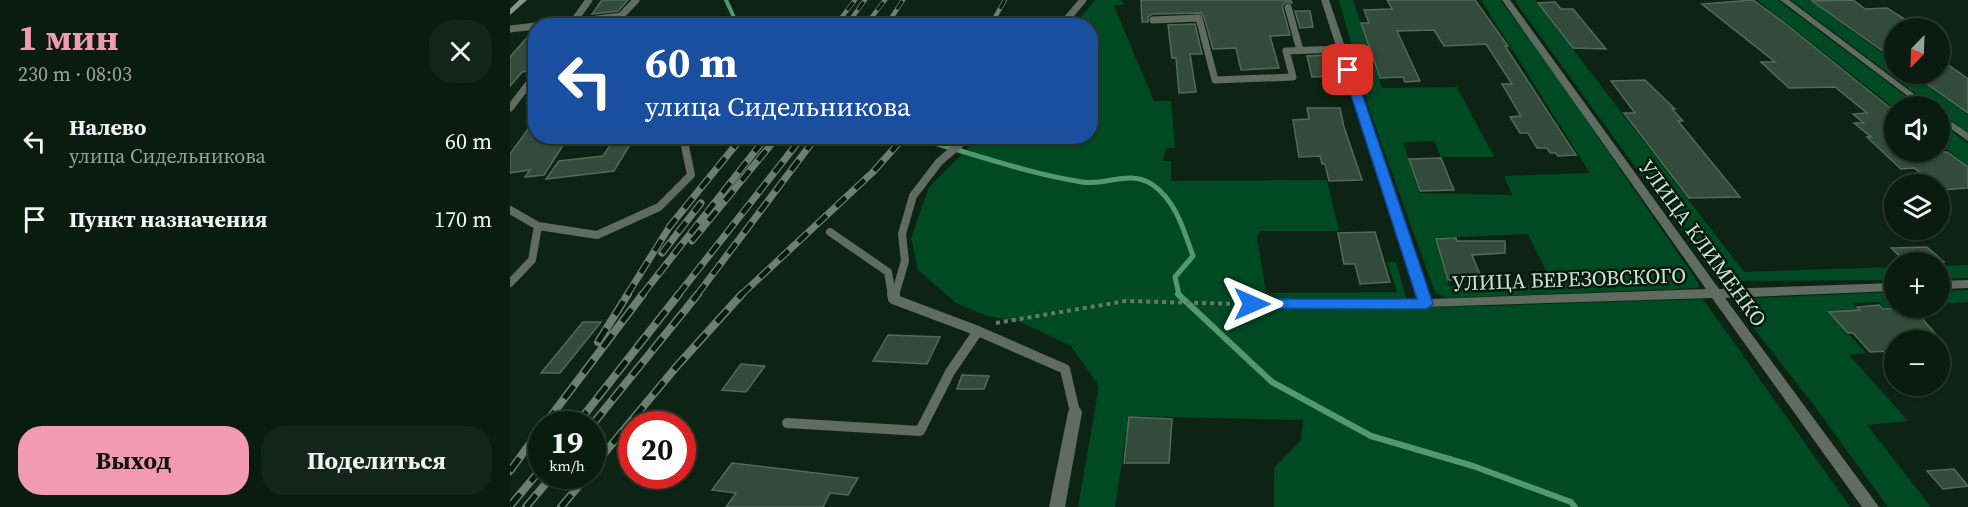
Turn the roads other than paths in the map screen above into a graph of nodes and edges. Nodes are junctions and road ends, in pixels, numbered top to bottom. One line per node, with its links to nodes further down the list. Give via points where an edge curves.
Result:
1 (523, 0): 9 (street)
2 (589, 0): 10 (lane)
3 (636, 0): 11 (lane, via 621,16)
4 (1083, 0): 12 (lane)
5 (1325, 0): 16 (street)
6 (1506, 0): 32 (street, УЛИЦА КЛИМЕНКО)
7 (1784, 0): 19 (street)
8 (1288, 7): 17 (lane)
9 (510, 14)
10 (576, 18)
11 (609, 18)
12 (1068, 18)
13 (1153, 20): 17 (lane, via 1199,18 1215,80 1293,77 1286,51)
14 (528, 27): 15 (lane)
15 (510, 29)
16 (1341, 49): 17 (lane); 35 (street)
17 (1300, 50)
18 (528, 84): 20 (lane)
19 (1913, 96)
20 (510, 108)
21 (1950, 124): 22 (street)
22 (1968, 138)
23 (685, 144): 26 (lane, via 691,175 659,207 597,235)
24 (960, 144): 33 (lane, via 939,162 913,196 902,234 905,261)
25 (510, 210): 26 (lane)
26 (538, 226): 28 (lane, via 532,260)
27 (830, 232): 33 (lane, via 888,272)
28 (510, 284)
29 (1968, 284): 30 (street)
30 (1950, 285)
31 (1884, 287): 32 (street, УЛИЦА БЕРЕЗОВСКОГО)
32 (1714, 292): 35 (street, УЛИЦА БЕРЕЗОВСКОГО); 40 (street, УЛИЦА КЛИМЕНКО)
33 (893, 299): 36 (lane)
34 (1252, 304): 35 (lane)
35 (1426, 304)
36 (978, 332): 37 (lane, via 1065,369); 38 (lane, via 950,372 920,431)
37 (1075, 412): 39 (street)
38 (787, 423)
39 (1057, 507)
40 (1871, 507)

